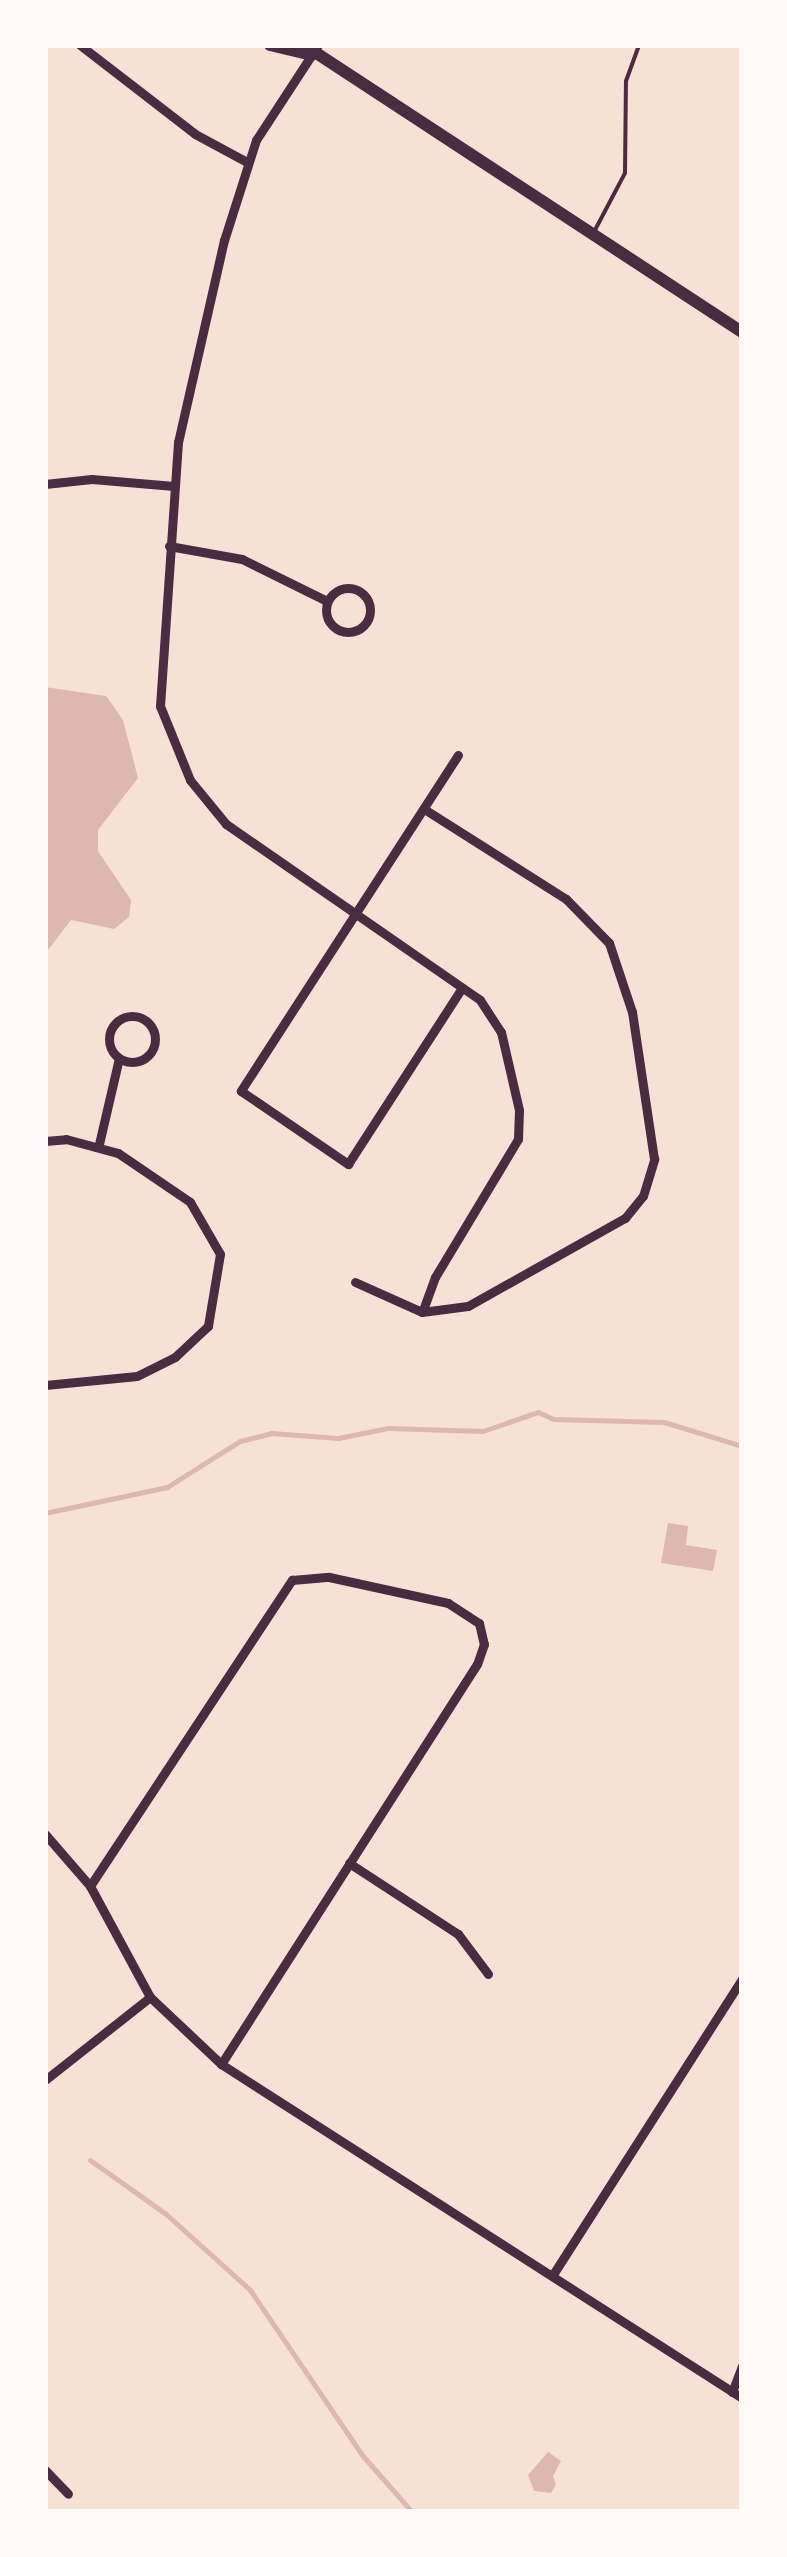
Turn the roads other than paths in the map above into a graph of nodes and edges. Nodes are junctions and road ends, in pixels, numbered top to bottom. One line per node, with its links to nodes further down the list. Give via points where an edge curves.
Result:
1 (80, 45): 5 (street, via 195,134)
2 (270, 45): 4 (main road)
3 (638, 45): 6 (lane, via 626,81 625,173)
4 (312, 48): 5 (street); 6 (main road)
5 (247, 162): 9 (street, via 184,414)
6 (592, 236): 7 (main road)
7 (742, 332)
8 (45, 484): 9 (street, via 92,479)
9 (174, 486): 10 (street)
10 (168, 546): 11 (street, via 242,559); 14 (street, via 160,706 181,764 211,809 245,843)
11 (327, 602): 11 (street, via 328,620 337,630 358,630 368,619 369,604 353,588 338,590)
12 (458, 754): 13 (street)
13 (424, 809): 14 (street); 20 (street, via 566,899 610,942 632,1012 654,1159 635,1208 600,1236 468,1306)
14 (355, 915): 15 (street); 15 (street, via 241,1091 348,1164)
15 (462, 988): 20 (street, via 480,1000 501,1032 519,1129 511,1158 435,1277)
16 (119, 1058): 16 (street, via 147,1056 154,1042 146,1022 126,1017 114,1026 109,1039); 18 (street)
17 (45, 1141): 18 (street)
18 (99, 1144): 21 (street, via 199,1212 220,1254 216,1296 198,1339 162,1365 137,1376)
19 (355, 1282): 20 (street)
20 (422, 1312)
21 (45, 1385)
22 (45, 1834): 24 (street)
23 (349, 1863): 24 (street, via 476,1664 483,1633 470,1613 448,1602 329,1576 292,1580); 25 (street, via 458,1934); 28 (street)
24 (90, 1886): 27 (street)
25 (488, 1974)
26 (742, 1979): 30 (street)
27 (150, 1997): 28 (street); 29 (street)
28 (221, 2064): 30 (street)
29 (45, 2080)
30 (552, 2276): 32 (street)
31 (742, 2366): 32 (street)
32 (737, 2395)
33 (45, 2470): 34 (street)
34 (68, 2494)

